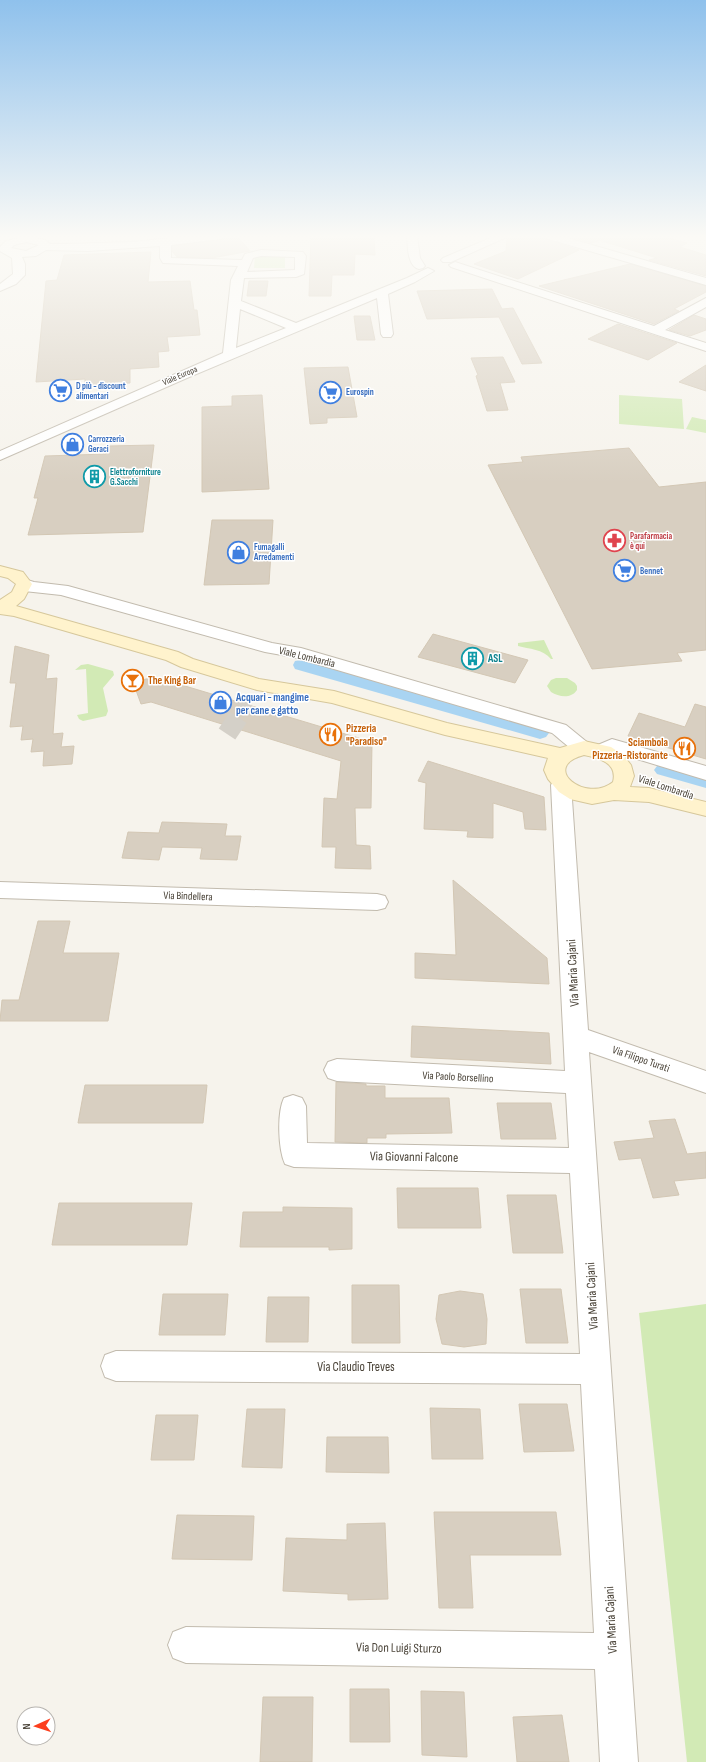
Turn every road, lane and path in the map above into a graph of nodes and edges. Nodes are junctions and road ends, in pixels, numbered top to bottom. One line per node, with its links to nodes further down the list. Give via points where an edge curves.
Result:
1 (232, 318): 11 (street)
2 (273, 318): 7 (street)
3 (320, 318): 7 (street, Viale Europa)
4 (385, 318): 9 (street)
5 (615, 318): 8 (street)
6 (676, 318): 8 (street)
7 (297, 328): 11 (street, Viale Europa)
8 (655, 330): 10 (street)
9 (387, 334)
10 (706, 347)
11 (229, 356): 12 (street, Viale Europa)
12 (0, 456)
13 (0, 571): 14 (main road, via 20,577)
14 (21, 590): 15 (main road); 17 (main road, via 25,604 39,611 62,615 300,680); 18 (street, Viale Lombardia, via 30,587 62,590 271,648 295,652 559,729)
15 (0, 606)
16 (0, 609): 17 (main road, via 16,611 257,684)
17 (334, 697): 19 (main road, via 445,729)
18 (592, 750): 19 (main road, via 572,750); 20 (street, via 612,745); 21 (main road, via 618,760)
19 (559, 769): 23 (main road, via 576,794); 26 (street, Via Maria Cajani)
20 (706, 773)
21 (626, 774): 22 (main road, via 623,785); 24 (main road, Viale Lombardia)
22 (614, 793): 23 (main road, via 601,797); 25 (main road, Viale Lombardia, via 649,795)
23 (586, 796): 26 (street)
24 (706, 801)
25 (706, 809)
26 (564, 830): 29 (street, Via Maria Cajani)
27 (0, 890): 28 (street, Via Bindellera)
28 (377, 902)
29 (577, 1037): 31 (street, Via Filippo Turati); 32 (street, Via Maria Cajani)
30 (338, 1070): 32 (street, Via Paolo Borsellino)
31 (706, 1082)
32 (579, 1083): 34 (street, Via Maria Cajani)
33 (293, 1106): 34 (street, Via Giovanni Falcone, via 294,1155)
34 (584, 1161): 36 (street, Via Maria Cajani)
35 (116, 1366): 36 (street, Via Claudio Treves)
36 (596, 1369): 38 (street, Via Maria Cajani)
37 (186, 1646): 38 (street, Via Don Luigi Sturzo)
38 (613, 1651): 39 (street, Via Maria Cajani)
39 (619, 1762)

